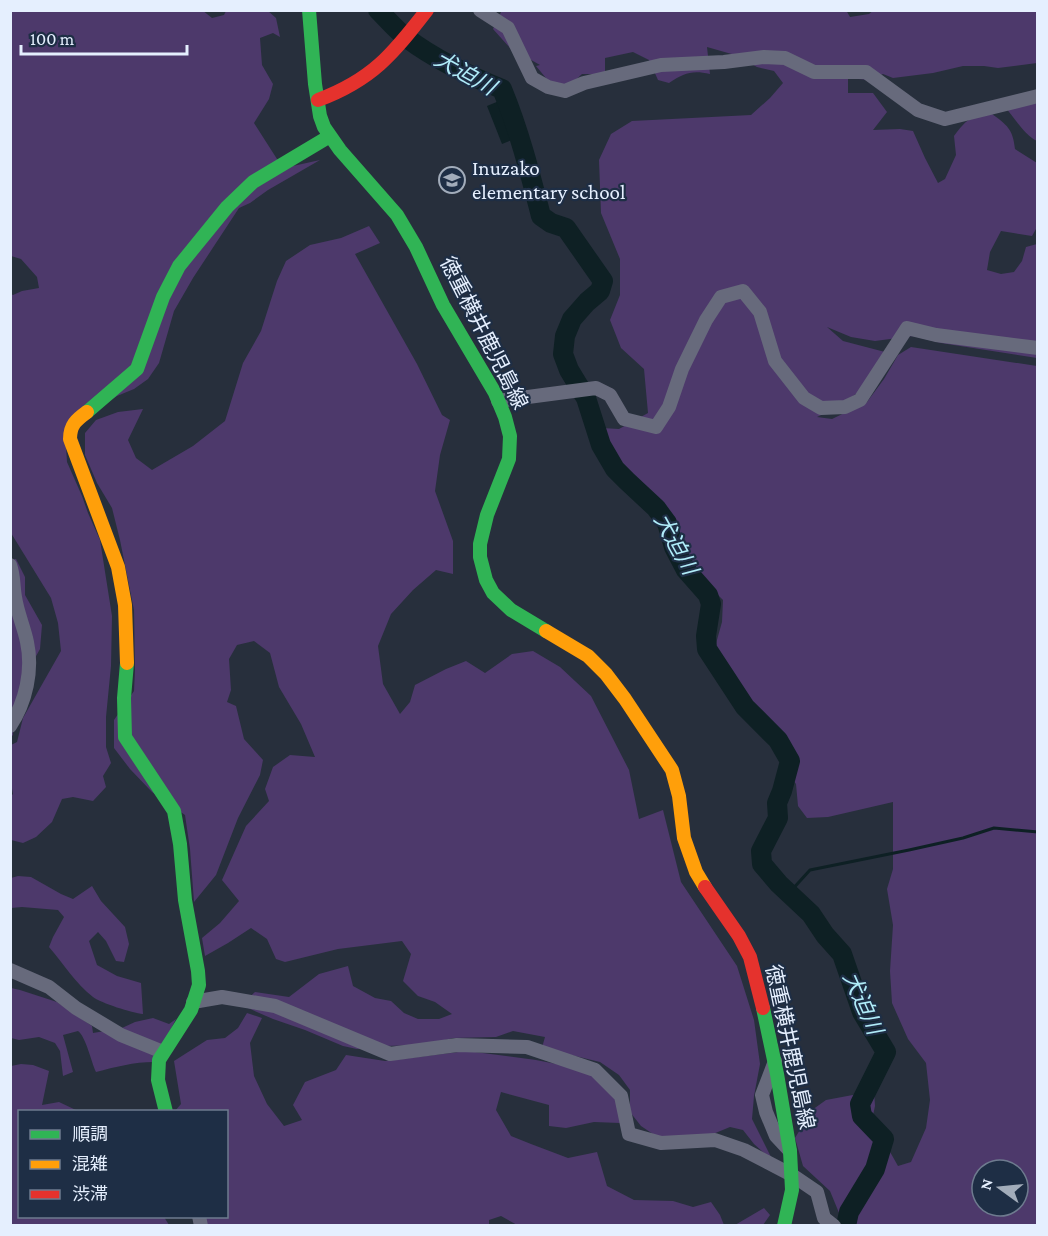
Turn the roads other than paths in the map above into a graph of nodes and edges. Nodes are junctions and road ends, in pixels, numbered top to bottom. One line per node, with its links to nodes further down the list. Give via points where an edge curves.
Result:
1 (309, 10): 5 (main road, 徳重横井鹿児島線)
2 (427, 10): 5 (main road, via 387,59 350,87)
3 (480, 10): 4 (street, via 508,28 532,78 565,91 661,65 764,57 785,58 814,72 866,72 918,110 945,119)
4 (1038, 96)
5 (318, 100): 6 (main road, 徳重横井鹿児島線, via 320,116)
6 (330, 136): 8 (main road, 徳重横井鹿児島線, via 397,215); 12 (main road, via 253,182 227,207 179,266 163,297 138,369 86,411 70,431 118,567 125,605 125,737 174,811 184,900 198,971 199,985)
7 (1038, 348): 8 (street, via 907,328 860,400 845,407 820,408 804,398 775,361 760,312 743,291 721,297 706,320 669,407 656,427 624,419 610,395 596,388)
8 (498, 401): 15 (main road, 徳重横井鹿児島線, via 509,428 510,449 506,472 487,515 480,544 486,580 512,610 575,647 606,674 672,770 684,838 696,872 739,936 760,990)
9 (10, 565): 10 (street, via 30,668 21,708)
10 (10, 726)
11 (10, 970): 13 (street, via 49,987 121,1035)
12 (193, 1002): 13 (main road); 15 (street, via 222,997 275,1006 390,1054 457,1045 527,1047 596,1070 621,1096 629,1134 662,1143 715,1140)
13 (163, 1052): 14 (main road, via 158,1080)
14 (166, 1110)
15 (792, 1175): 16 (street, via 817,1192); 17 (main road, 徳重横井鹿児島線)
16 (826, 1223)
17 (784, 1226)

